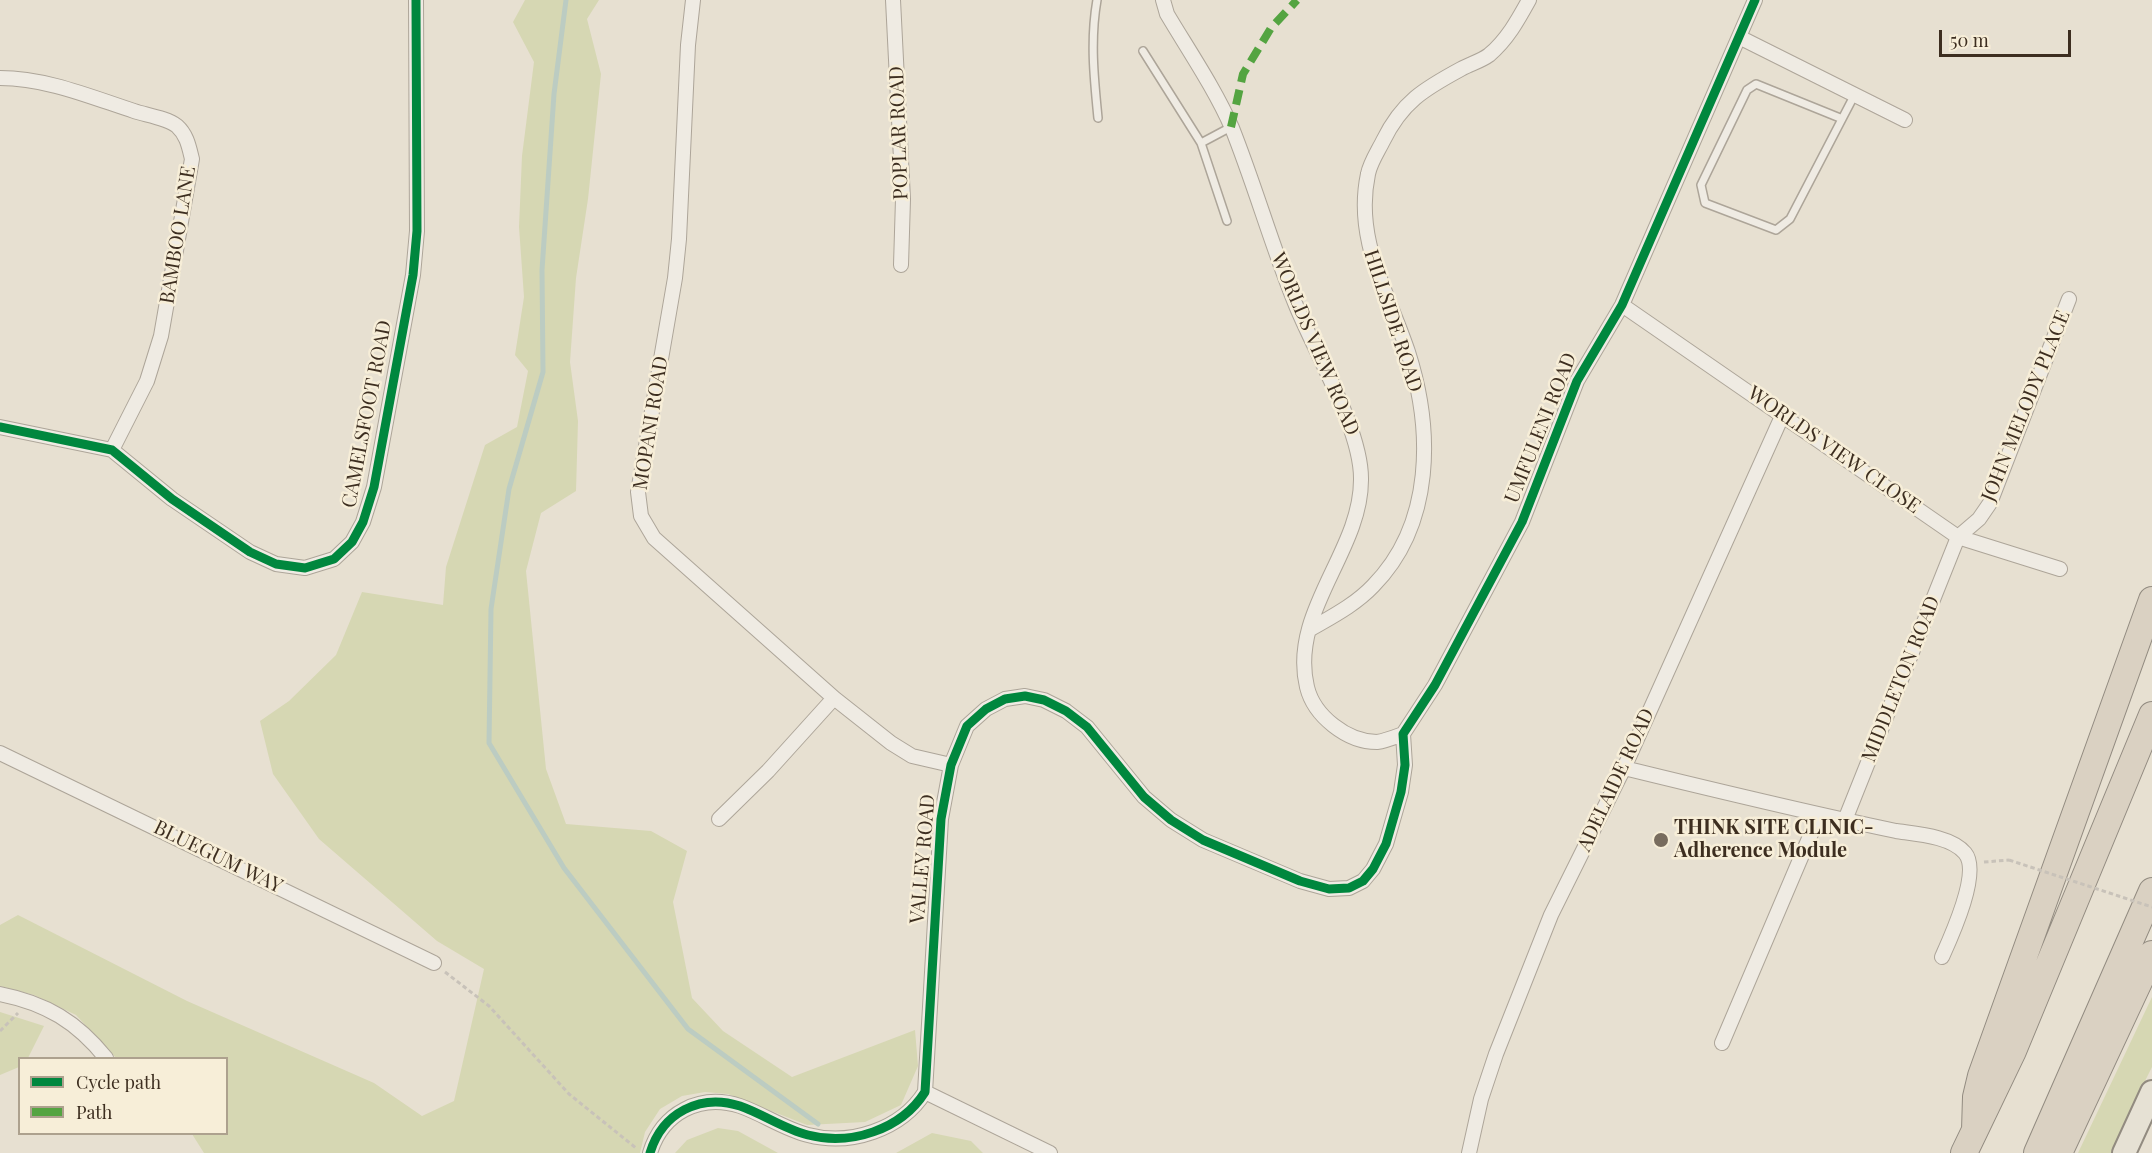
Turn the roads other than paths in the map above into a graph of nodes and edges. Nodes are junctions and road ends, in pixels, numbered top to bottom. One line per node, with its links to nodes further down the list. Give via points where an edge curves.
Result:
1 (416, 0): 23 (street, CAMELSFOOT ROAD, via 417,231 413,275 374,487 352,542 334,559 305,568 276,564 250,552 182,505)
2 (693, 0): 28 (street, MOPANI ROAD, via 679,239 638,492 641,516 654,538)
3 (893, 0): 18 (street, POPLAR ROAD, via 903,200)
4 (1097, 0): 12 (lane, via 1092,58)
5 (1162, 0): 15 (street, WORLDS VIEW ROAD)
6 (1529, 0): 27 (street, HILLSIDE ROAD, via 1510,33 1488,55 1405,105 1368,172 1363,211 1369,252 1407,351 1424,429 1421,497 1402,547 1373,586 1341,612)
7 (1755, 0): 8 (street, UMFULENI ROAD)
8 (1739, 37): 11 (street); 20 (street, UMFULENI ROAD)
9 (1143, 51): 16 (lane)
10 (0, 78): 23 (street, BAMBOO LANE, via 53,85 177,125 188,141 192,159 161,336 147,381)
11 (1855, 93): 13 (lane); 14 (street)
12 (1098, 118)
13 (1840, 118): 13 (lane, via 1790,219 1776,230 1705,203 1701,185 1747,90 1756,84)
14 (1905, 120)
15 (1231, 127): 16 (lane); 27 (street, WORLDS VIEW ROAD, via 1295,303 1355,440 1362,478 1360,504)
16 (1201, 143): 17 (lane)
17 (1227, 221)
18 (901, 265)
19 (2068, 299): 24 (street, JOHN MELODY PLACE, via 1990,503)
20 (1622, 304): 21 (street, WORLDS VIEW CLOSE); 30 (street, UMFULENI ROAD, via 1577,381 1522,522 1490,586 1430,694)
21 (1783, 414): 24 (street, WORLDS VIEW CLOSE); 33 (street, ADELAIDE ROAD)
22 (0, 427): 23 (street, CAMELSFOOT ROAD)
23 (112, 450)
24 (1958, 537): 25 (street, WORLDS VIEW CLOSE); 36 (street, MIDDLETON ROAD)
25 (2060, 569)
26 (2152, 600): 46 (highway, via 1982,1076 1976,1097)
27 (1309, 630): 30 (street, WORLDS VIEW ROAD, via 1304,665 1307,689 1322,716 1351,737 1378,742)
28 (834, 698): 32 (street, MOPANI ROAD, via 912,756); 35 (street)
29 (2152, 715): 46 (highway, via 2013,1051)
30 (1403, 734): 32 (street, VALLEY ROAD, via 1405,765 1401,792 1386,844 1363,881 1349,888 1329,889 1300,881 1203,840 1144,797 1087,727 1044,700 1025,696 1005,699 986,709 967,726)
31 (0, 753): 40 (street, BLUEGUM WAY)
32 (951, 765): 44 (street, VALLEY ROAD, via 941,819)
33 (1624, 768): 34 (street); 49 (street, ADELAIDE ROAD, via 1551,915 1496,1054)
34 (1819, 815): 36 (street); 42 (street)
35 (719, 819)
36 (1845, 820): 39 (street, via 1937,839 1965,853 1970,863 1968,883)
37 (2152, 891): 51 (highway)
38 (2152, 954): 52 (highway)
39 (1942, 957)
40 (434, 963)
41 (0, 994): 43 (street, via 56,1013 88,1036)
42 (1722, 1043)
43 (104, 1057)
44 (925, 1092): 47 (street, via 906,1115 885,1127 856,1137 828,1139 805,1134 740,1106 701,1103 683,1109 666,1122); 48 (street)
45 (2152, 1092): 53 (main road)
46 (1975, 1130): 50 (highway)
47 (650, 1153)
48 (1050, 1153)
49 (1469, 1153)
50 (1964, 1153)
51 (2037, 1153)
52 (2059, 1153)
53 (2124, 1153)

